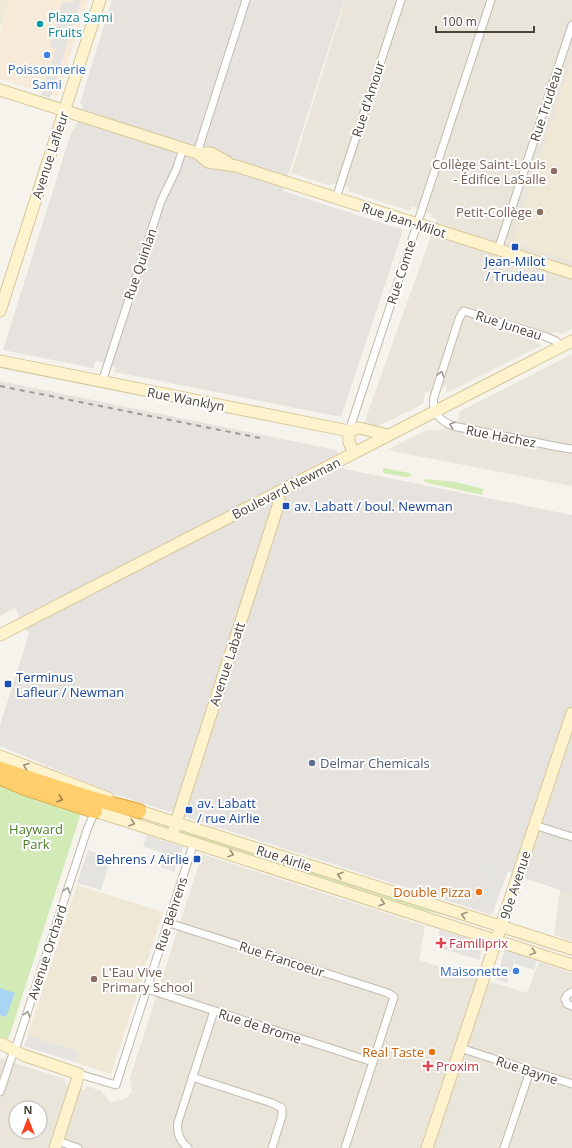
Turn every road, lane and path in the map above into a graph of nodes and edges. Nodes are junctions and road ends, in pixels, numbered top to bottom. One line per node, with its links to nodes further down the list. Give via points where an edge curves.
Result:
1 (100, 0): 7 (main road, Avenue Lafleur)
2 (246, 0): 9 (street)
3 (401, 0): 10 (street, Rue d'Amour)
4 (491, 0): 11 (street, Rue Comte)
5 (572, 25): 12 (street, Rue Trudeau)
6 (0, 90): 7 (main road, Rue Jean-Milot)
7 (64, 111): 8 (main road, Rue Jean-Milot); 14 (main road, Avenue Lafleur)
8 (183, 149): 9 (main road, Rue Jean-Milot); 18 (street, Rue Quinlan, via 161,201)
9 (197, 153): 10 (main road, Rue Jean-Milot, via 211,153 236,166)
10 (336, 198): 11 (main road, Rue Jean-Milot)
11 (417, 224): 12 (main road, Rue Jean-Milot); 20 (street, Rue Comte)
12 (498, 250): 13 (main road, Rue Jean-Milot)
13 (572, 273)
14 (0, 311)
15 (572, 341): 16 (main road, Boulevard Newman)
16 (560, 348): 19 (main road, Boulevard Newman); 19 (street, Rue Juneau, one-way to 16, via 434,397 463,312 544,336 556,341)
17 (0, 361): 18 (main road, Rue Wanklyn)
18 (102, 382): 20 (main road, Rue Wanklyn)
19 (435, 412): 21 (main road, Boulevard Newman); 22 (street, Rue Hachez, one-way to 19, via 452,426)
20 (349, 431): 21 (main road, Rue Wanklyn, via 358,428); 23 (main road, via 349,442)
21 (388, 435): 23 (main road, Boulevard Newman)
22 (572, 449)
23 (354, 453): 24 (main road, Boulevard Newman)
24 (278, 492): 25 (main road, Boulevard Newman); 32 (main road, Avenue Labatt, via 278,506)
25 (0, 635)
26 (572, 714): 33 (main road, 90e Avenue)
27 (0, 756): 31 (main road, Rue Airlie, one-way to 27)
28 (0, 769): 31 (highway)
29 (0, 778): 30 (highway, one-way to 30)
30 (95, 811): 34 (main road, Rue Airlie, one-way to 34); 48 (street, Avenue Orchard, one-way to 30, via 82,843)
31 (138, 811): 32 (main road, Rue Airlie)
32 (176, 823): 34 (main road, Avenue Labatt); 38 (main road, Rue Airlie, one-way to 32)
33 (534, 825): 35 (street); 38 (main road, 90e Avenue)
34 (172, 836): 36 (main road, Rue Airlie)
35 (572, 838)
36 (194, 842): 37 (street, Rue Behrens); 39 (main road, Rue Airlie, one-way to 39)
37 (169, 923): 42 (street, Rue Behrens); 49 (street, Rue Francoeur, via 394,997)
38 (501, 927): 39 (main road, 90e Avenue); 40 (main road, Rue Airlie)
39 (496, 940): 41 (main road, Rue Airlie, one-way to 41); 47 (main road, 90e Avenue)
40 (572, 949)
41 (572, 964)
42 (147, 989): 45 (street, Rue de Brome); 51 (street, Rue Behrens, via 116,1085)
43 (572, 992): 44 (street, via 565,999 567,1004)
44 (572, 1006)
45 (214, 1010): 49 (street, Rue de Brome); 52 (street)
46 (0, 1043): 48 (main road)
47 (460, 1048): 50 (street, Rue Bayne); 60 (main road, 90e Avenue)
48 (14, 1051): 51 (main road); 54 (street, Avenue Orchard)
49 (373, 1062): 59 (street)
50 (530, 1071): 53 (street, Rue Bayne); 61 (street)
51 (79, 1074): 55 (main road)
52 (192, 1077): 57 (street, via 177,1126 180,1139); 58 (street, via 282,1108)
53 (572, 1084)
54 (0, 1092)
55 (57, 1144): 56 (street)
56 (78, 1148)
57 (188, 1148)
58 (272, 1148)
59 (346, 1148)
60 (427, 1148)
61 (504, 1148)

